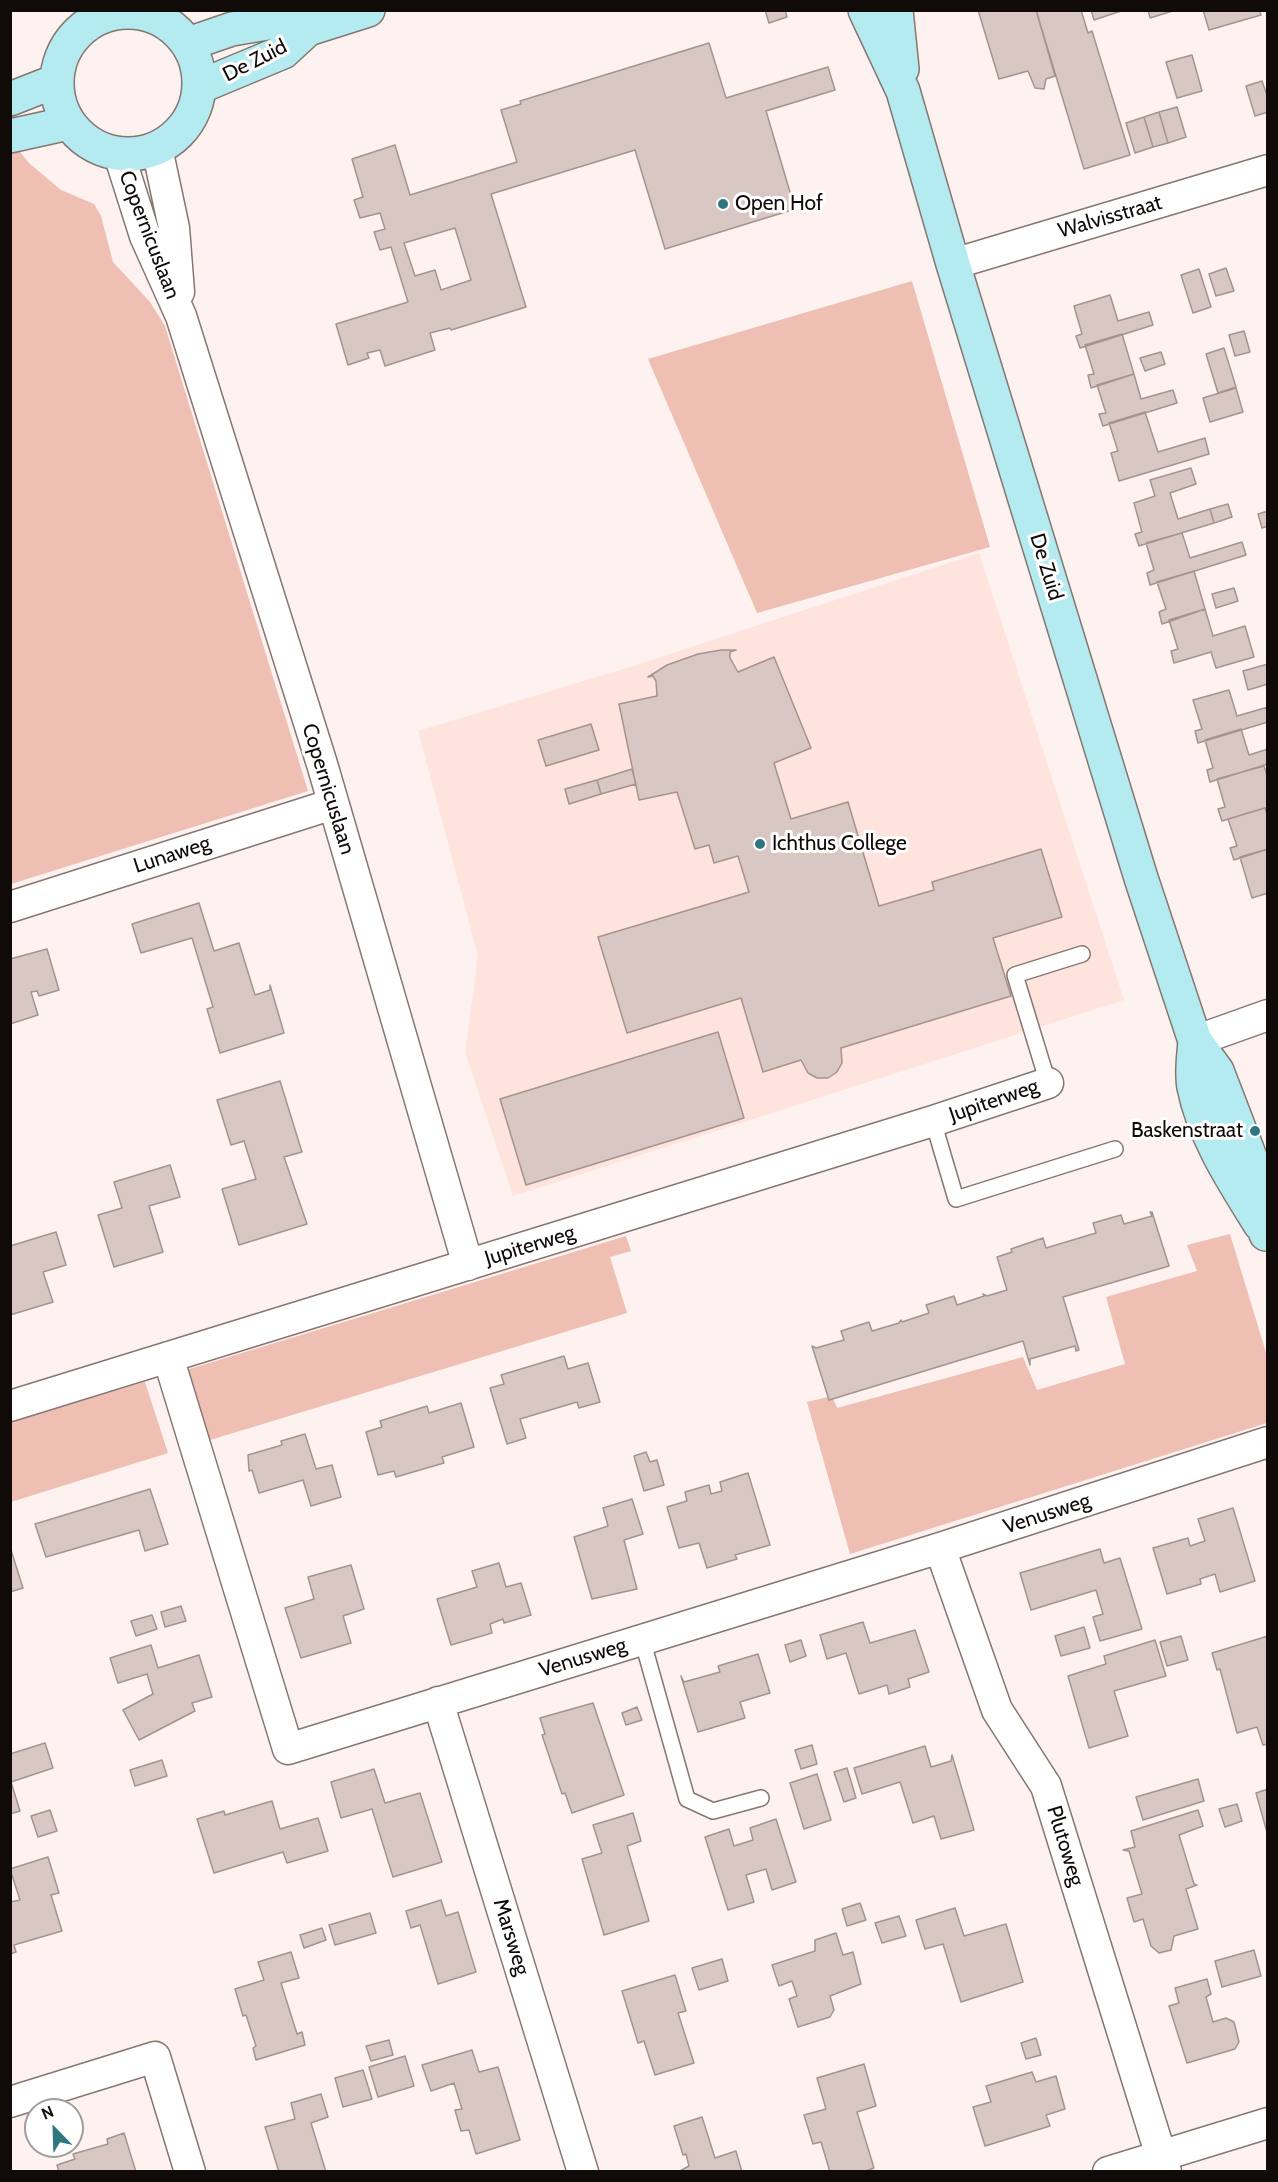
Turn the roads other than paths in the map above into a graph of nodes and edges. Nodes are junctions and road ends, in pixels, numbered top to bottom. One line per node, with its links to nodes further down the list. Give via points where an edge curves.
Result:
1 (368, 10): 6 (street, De Zuid)
2 (865, 10): 10 (street, De Zuid)
3 (896, 10): 10 (street, De Zuid)
4 (139, 11): 5 (street); 7 (street, via 159,18)
5 (93, 15): 8 (street, via 61,56)
6 (308, 29): 7 (street, De Zuid, via 273,22 232,29); 9 (street, De Zuid, via 283,52)
7 (188, 44): 9 (street, via 197,65)
8 (56, 81): 11 (street); 12 (street, via 59,103)
9 (199, 87): 14 (street, via 187,123 174,138)
10 (903, 91): 17 (street, De Zuid)
11 (10, 99)
12 (69, 123): 13 (street); 15 (street, via 91,143)
13 (10, 136)
14 (157, 148): 15 (street); 18 (street, Copernicuslaan, via 174,228)
15 (119, 154): 18 (street, Copernicuslaan, via 145,236)
16 (1268, 170): 17 (street, Walvisstraat)
17 (952, 264): 23 (street, De Zuid)
18 (181, 316): 19 (street, Copernicuslaan)
19 (333, 804): 20 (street, Lunaweg); 28 (street, Copernicuslaan)
20 (10, 906)
21 (1082, 954): 24 (lane, via 1015,975)
22 (1268, 1015): 23 (street)
23 (1195, 1041): 27 (street, De Zuid, via 1194,1085 1203,1116 1228,1172)
24 (1048, 1083): 25 (street, Jupiterweg)
25 (933, 1121): 26 (lane, via 956,1199); 28 (street, Jupiterweg)
26 (1115, 1149)
27 (1267, 1236)
28 (468, 1265): 29 (street, Jupiterweg)
29 (168, 1357): 30 (street, Jupiterweg); 34 (street, Venusweg, via 288,1749)
30 (10, 1406)
31 (1268, 1442): 32 (street, Venusweg)
32 (940, 1548): 33 (street, Venusweg); 38 (street, Plutoweg, via 997,1710 1046,1786)
33 (642, 1640): 34 (street, Venusweg); 35 (lane, via 687,1800 713,1811)
34 (438, 1702): 40 (street, Marsweg)
35 (761, 1798)
36 (10, 2102): 39 (street, via 155,2057)
37 (1268, 2123): 38 (street)
38 (1164, 2163): 41 (street)
39 (190, 2172)
40 (583, 2172)
41 (1108, 2172)

